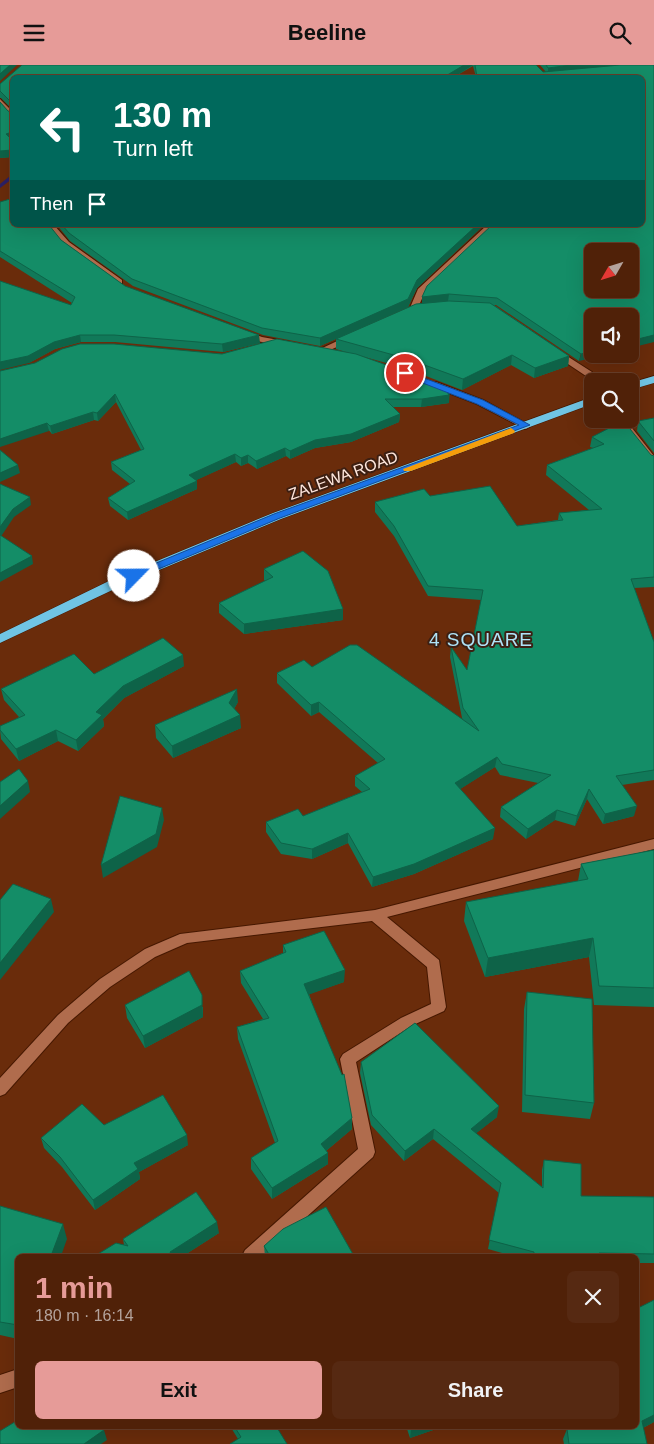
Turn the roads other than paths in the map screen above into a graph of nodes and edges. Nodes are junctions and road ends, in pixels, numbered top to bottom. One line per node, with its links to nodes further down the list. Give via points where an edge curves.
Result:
1 (0, 101): 2 (street)
2 (10, 113)
3 (52, 227): 5 (street, via 66,244)
4 (490, 227): 6 (street, via 421,291)
5 (129, 290)
6 (413, 311)
7 (237, 331): 9 (street)
8 (360, 334): 13 (street, via 316,350)
9 (276, 342): 10 (street); 11 (street)
10 (294, 346)
11 (260, 347)
12 (549, 347): 14 (street)
13 (339, 355)
14 (588, 373)
15 (654, 379): 17 (highway)
16 (426, 381): 19 (street, via 480,402)
17 (639, 384)
18 (584, 403): 19 (highway, ZALEWA ROAD)
19 (526, 425): 22 (highway, ZALEWA ROAD, via 277,516 116,583)
20 (626, 428): 21 (street)
21 (654, 462)
22 (0, 639)
23 (654, 844): 24 (street)
24 (375, 915): 25 (street, via 185,938 150,953 105,983 63,1019); 26 (street, via 434,964 439,1007 406,1022 348,1059 367,1152)
25 (0, 1089)
26 (253, 1254)
27 (15, 1379): 28 (street)
28 (0, 1384)

